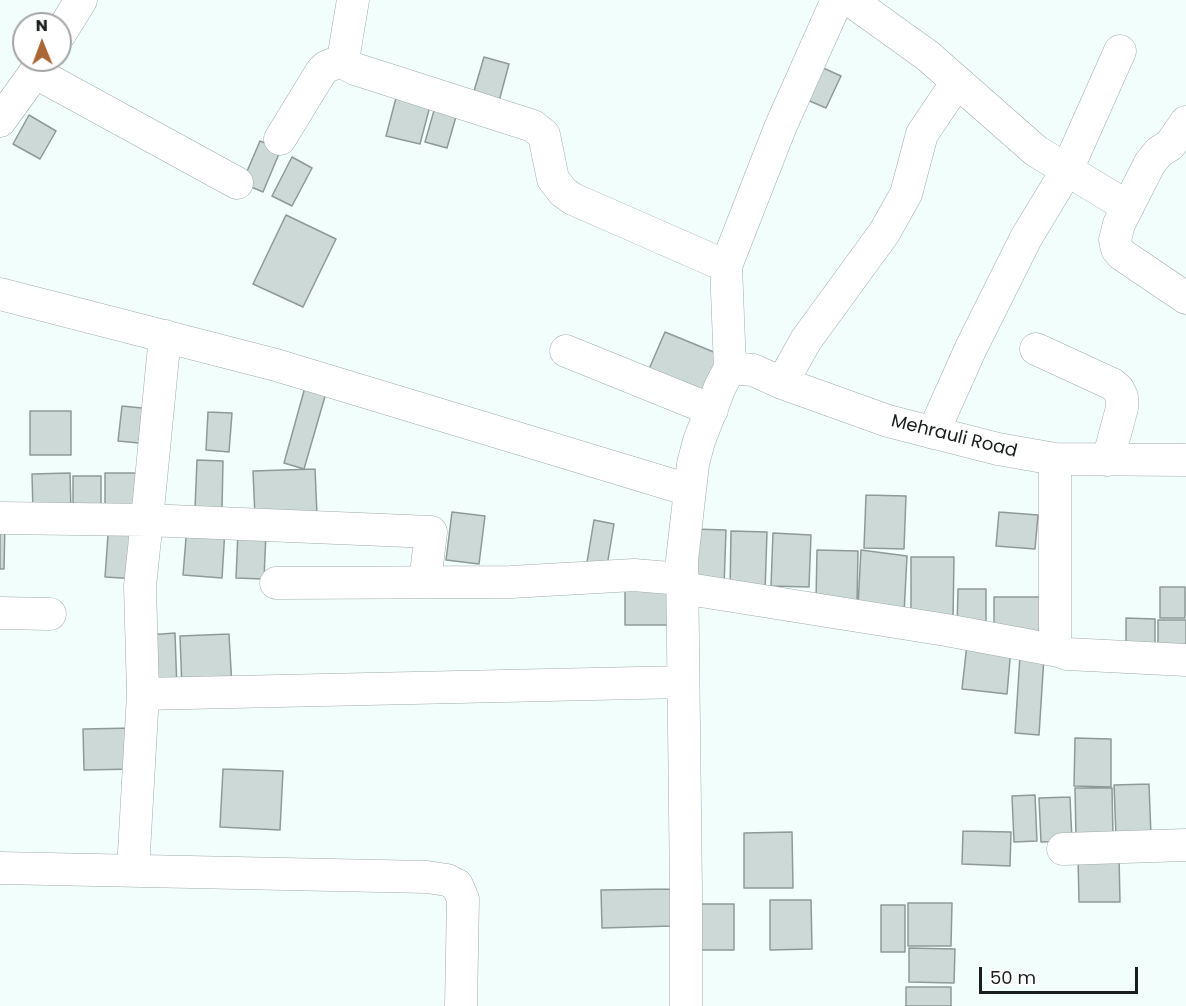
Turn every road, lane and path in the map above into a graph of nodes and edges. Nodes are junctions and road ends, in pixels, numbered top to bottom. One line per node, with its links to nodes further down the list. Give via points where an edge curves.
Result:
1 (81, 0): 5 (street)
2 (353, 0): 7 (street)
3 (837, 0): 17 (street, via 780,128)
4 (850, 0): 10 (street)
5 (72, 15)
6 (1120, 51): 14 (street)
7 (345, 59): 13 (street, via 326,67 316,78); 17 (street, via 355,69 533,126 544,135 553,179 563,192)
8 (36, 72): 11 (street)
9 (48, 72): 15 (street)
10 (957, 82): 14 (street, via 1036,151); 24 (street, via 922,134 906,194 884,233 806,340)
11 (0, 121)
12 (1186, 122): 16 (street, via 1170,145 1154,157)
13 (280, 139)
14 (1067, 170): 16 (street); 26 (street, via 1021,248)
15 (237, 183)
16 (1128, 207): 19 (street, via 1119,224 1117,249)
17 (726, 266): 23 (street)
18 (0, 294): 20 (street)
19 (1186, 298)
20 (165, 336): 30 (street, via 276,365); 32 (street)
21 (1036, 349): 28 (street, via 1118,390 1122,408)
22 (566, 351): 25 (street)
23 (730, 368): 24 (street, Mehrauli Road, via 753,370); 25 (street)
24 (782, 383): 26 (street, Mehrauli Road)
25 (712, 410): 30 (street, via 695,452)
26 (933, 433): 27 (street, Mehrauli Road)
27 (1055, 459): 28 (street, Mehrauli Road); 38 (street, via 1055,643)
28 (1108, 460): 29 (street, Mehrauli Road)
29 (1186, 460)
30 (689, 490): 35 (street)
31 (0, 518): 32 (street)
32 (147, 520): 33 (street, via 430,532); 41 (street, via 140,586)
33 (425, 582): 34 (street); 35 (street, via 634,575)
34 (276, 583)
35 (682, 584): 38 (street); 40 (street)
36 (0, 613): 37 (street)
37 (50, 614)
38 (1059, 651): 39 (street, via 1087,656)
39 (1186, 660)
40 (683, 682): 41 (street); 47 (street)
41 (143, 694): 45 (street)
42 (1186, 845): 43 (street)
43 (1063, 849)
44 (0, 867): 45 (street)
45 (133, 870): 46 (street, via 447,880 458,885 463,899)
46 (461, 1006)
47 (686, 1006)

